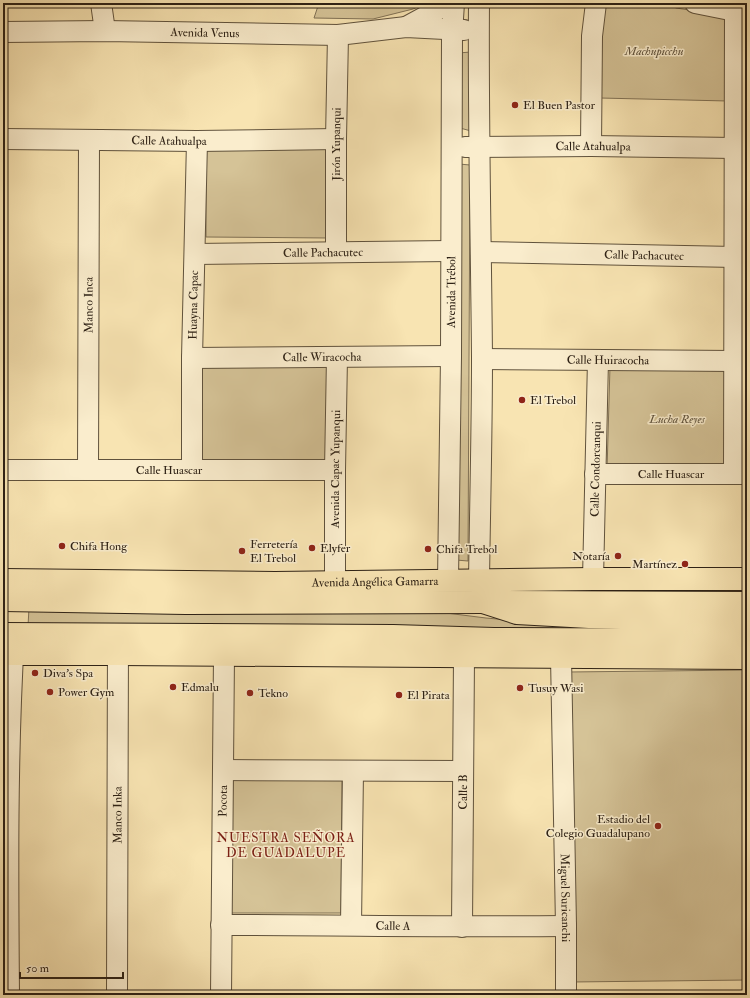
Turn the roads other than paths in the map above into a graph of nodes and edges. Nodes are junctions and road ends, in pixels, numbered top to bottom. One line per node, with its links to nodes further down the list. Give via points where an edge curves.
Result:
1 (101, 3): 10 (street)
2 (450, 3): 8 (street, Avenida Venus)
3 (454, 3): 9 (street, Avenida Trébol)
4 (479, 3): 11 (street)
5 (596, 3): 19 (street, via 592,36)
6 (695, 3): 7 (street)
7 (741, 11): 21 (street)
8 (406, 27): 9 (street, Avenida Venus); 13 (street, Avenida Venus)
9 (452, 29): 11 (street, Avenida Venus); 20 (street, Avenida Trébol)
10 (105, 31): 12 (street, Avenida Venus); 13 (street, Avenida Venus)
11 (478, 31): 18 (street)
12 (3, 32)
13 (338, 35): 15 (street, Jirón Yupanqui)
14 (3, 139): 16 (street, Calle Atahualpa)
15 (336, 139): 17 (street, Calle Atahualpa); 23 (street, Jirón Yupanqui)
16 (89, 140): 17 (street, Calle Atahualpa); 34 (street, Manco Inca)
17 (197, 140): 25 (street, Huayna Capac)
18 (479, 146): 19 (street, Calle Atahualpa); 20 (street, Calle Atahualpa); 24 (street)
19 (591, 146): 21 (street, Calle Atahualpa)
20 (451, 148): 22 (street, Avenida Trébol)
21 (735, 148): 26 (street)
22 (450, 251): 23 (street, Calle Pachacutec); 27 (street, Avenida Trébol)
23 (336, 252): 25 (street, Calle Pachacutec)
24 (481, 252): 26 (street, Calle Pachacutec); 30 (street)
25 (195, 254): 29 (street, Huayna Capac)
26 (735, 257): 32 (street)
27 (451, 356): 28 (street, Calle Wiracocha); 42 (street, Avenida Trébol)
28 (337, 357): 29 (street, Calle Wiracocha); 36 (street, Avenida Capac Yupanqui)
29 (192, 358): 35 (street, Huayna Capac)
30 (482, 359): 31 (street, Calle Huiracocha); 43 (street)
31 (598, 360): 32 (street, Calle Huiracocha); 37 (street, Calle Condorcanqui)
32 (734, 361): 38 (street)
33 (3, 470): 34 (street, Calle Huascar)
34 (88, 470): 35 (street, Calle Huascar)
35 (192, 470): 36 (street, Calle Huascar)
36 (335, 470): 44 (street, Avenida Capac Yupanqui)
37 (595, 474): 38 (street, Calle Huascar); 39 (street, Calle Condorcanqui)
38 (741, 474)
39 (593, 579): 40 (main road, Avenida Angélica Gamarra); 43 (main road, Avenida Angélica Gamarra)
40 (747, 579)
41 (3, 580): 45 (main road, Avenida Angélica Gamarra)
42 (448, 581): 43 (main road, Avenida Angélica Gamarra); 44 (main road, Avenida Angélica Gamarra)
43 (479, 581)
44 (335, 582): 45 (main road, Avenida Angélica Gamarra)
45 (275, 583): 48 (main road)
46 (10, 600): 48 (main road, Avenida Angélica Gamarra); 53 (main road, via 13,607)
47 (483, 602): 48 (main road, Avenida Angélica Gamarra); 49 (main road, Avenida Angélica Gamarra); 50 (main road, via 517,613)
48 (186, 603)
49 (747, 603)
50 (747, 622)
51 (494, 639): 52 (main road); 54 (main road, via 393,636); 56 (main road)
52 (747, 640)
53 (8, 644): 54 (main road); 62 (street, via 10,713)
54 (117, 645): 55 (main road); 68 (street, Manco Inka)
55 (224, 655): 56 (main road); 59 (street, Pocota)
56 (464, 657): 57 (main road); 61 (street, Calle B)
57 (561, 657): 58 (main road); 65 (street, Miguel Suricanchi)
58 (747, 658)
59 (224, 770): 60 (street); 63 (street, Pocota)
60 (353, 771): 61 (street); 64 (street)
61 (463, 772): 66 (street, Calle B)
62 (6, 865): 67 (street)
63 (221, 925): 64 (street, Calle A); 69 (street, Pocota)
64 (351, 925): 66 (street, Calle A)
65 (566, 926): 66 (street, Calle A); 70 (street, Miguel Suricanchi)
66 (462, 927)
67 (9, 995)
68 (117, 995)
69 (221, 995)
70 (566, 995)

